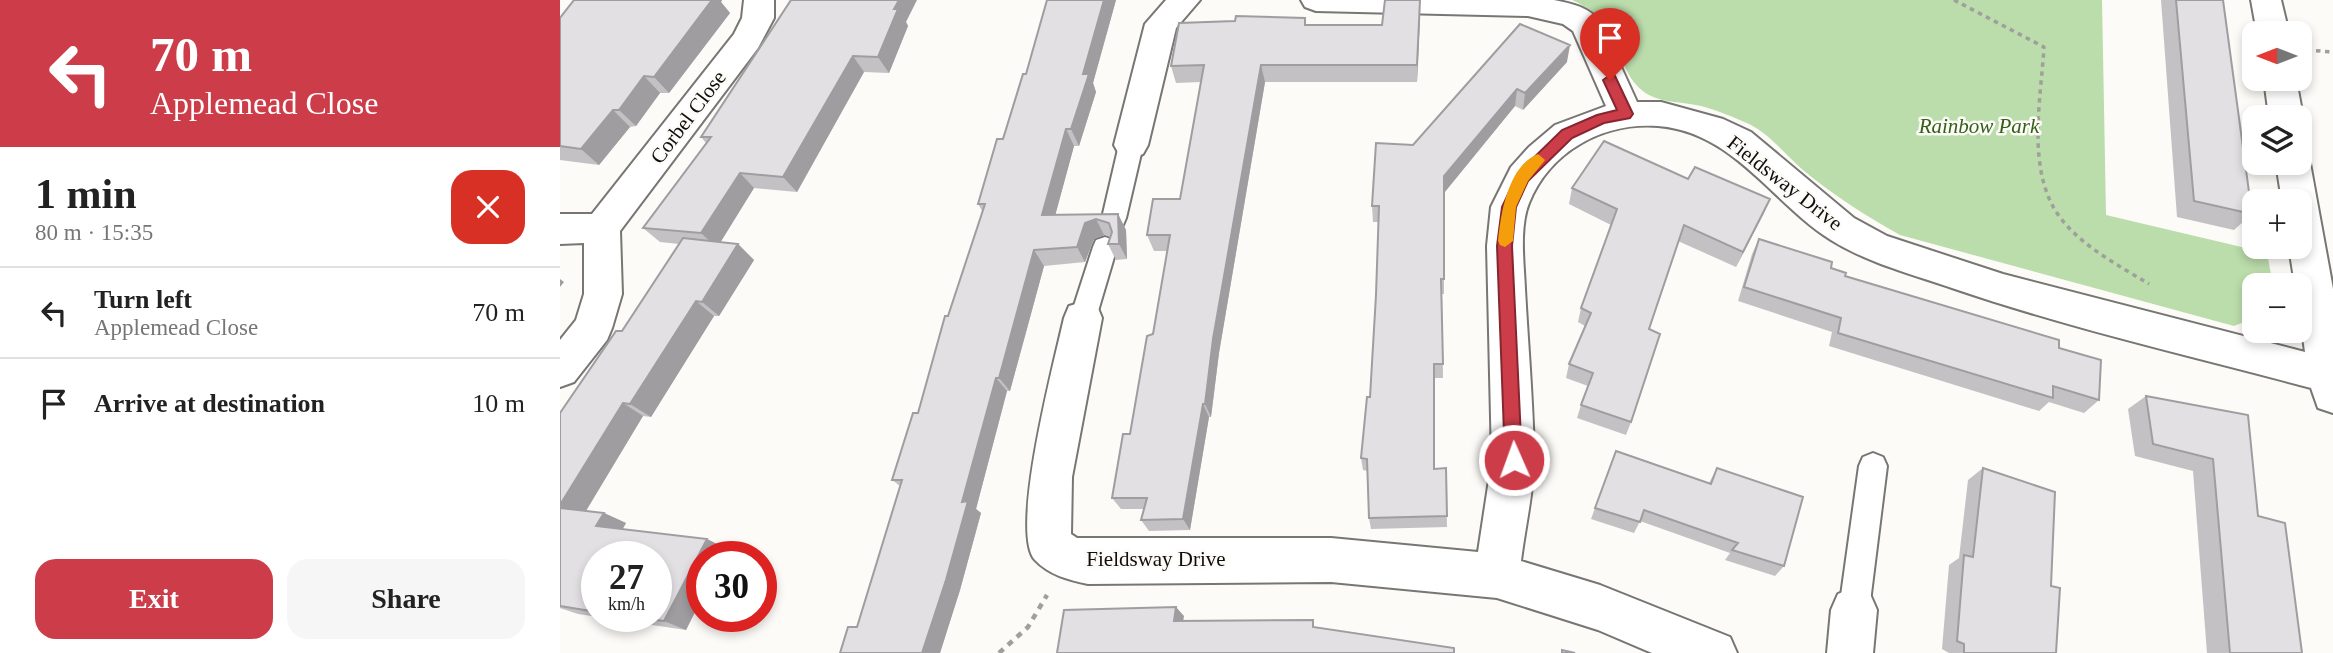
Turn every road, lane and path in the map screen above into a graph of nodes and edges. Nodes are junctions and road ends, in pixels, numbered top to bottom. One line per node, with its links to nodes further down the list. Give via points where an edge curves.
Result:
1 (759, 0): 14 (street, Corbel Close, via 758,18 747,40)
2 (1185, 0): 11 (street, via 1161,24)
3 (1316, 0): 6 (street)
4 (1954, 0): 17 (path, via 2044,47 2040,158 2057,214 2083,240)
5 (2266, 0): 7 (street)
6 (1522, 2): 10 (street, via 1573,15 1586,25)
7 (2270, 21)
8 (2312, 50): 9 (path)
9 (2333, 52)
10 (1626, 114): 21 (street, Fieldsway Drive, via 1661,114 1739,141 1841,228 1875,247 2003,290); 24 (street, Fieldsway Drive, via 1567,134 1523,177 1509,207 1505,246 1514,460)
11 (1131, 145): 13 (lane)
12 (2296, 175): 18 (street)
13 (1114, 218)
14 (603, 228): 15 (street); 20 (street, via 603,294 593,328)
15 (560, 229)
16 (1105, 247): 19 (lane)
17 (2151, 286)
18 (2325, 308): 21 (street)
19 (1083, 318): 23 (street, Fieldsway Drive, via 1051,477 1049,544)
20 (560, 370)
21 (2330, 386)
22 (1873, 466): 25 (lane)
23 (1068, 558): 24 (street, Fieldsway Drive, via 1088,562 1331,560); 26 (path, via 1028,627)
24 (1497, 576): 27 (street, Fieldsway Drive, via 1600,608)
25 (1852, 631)
26 (999, 653)
27 (1714, 653)

